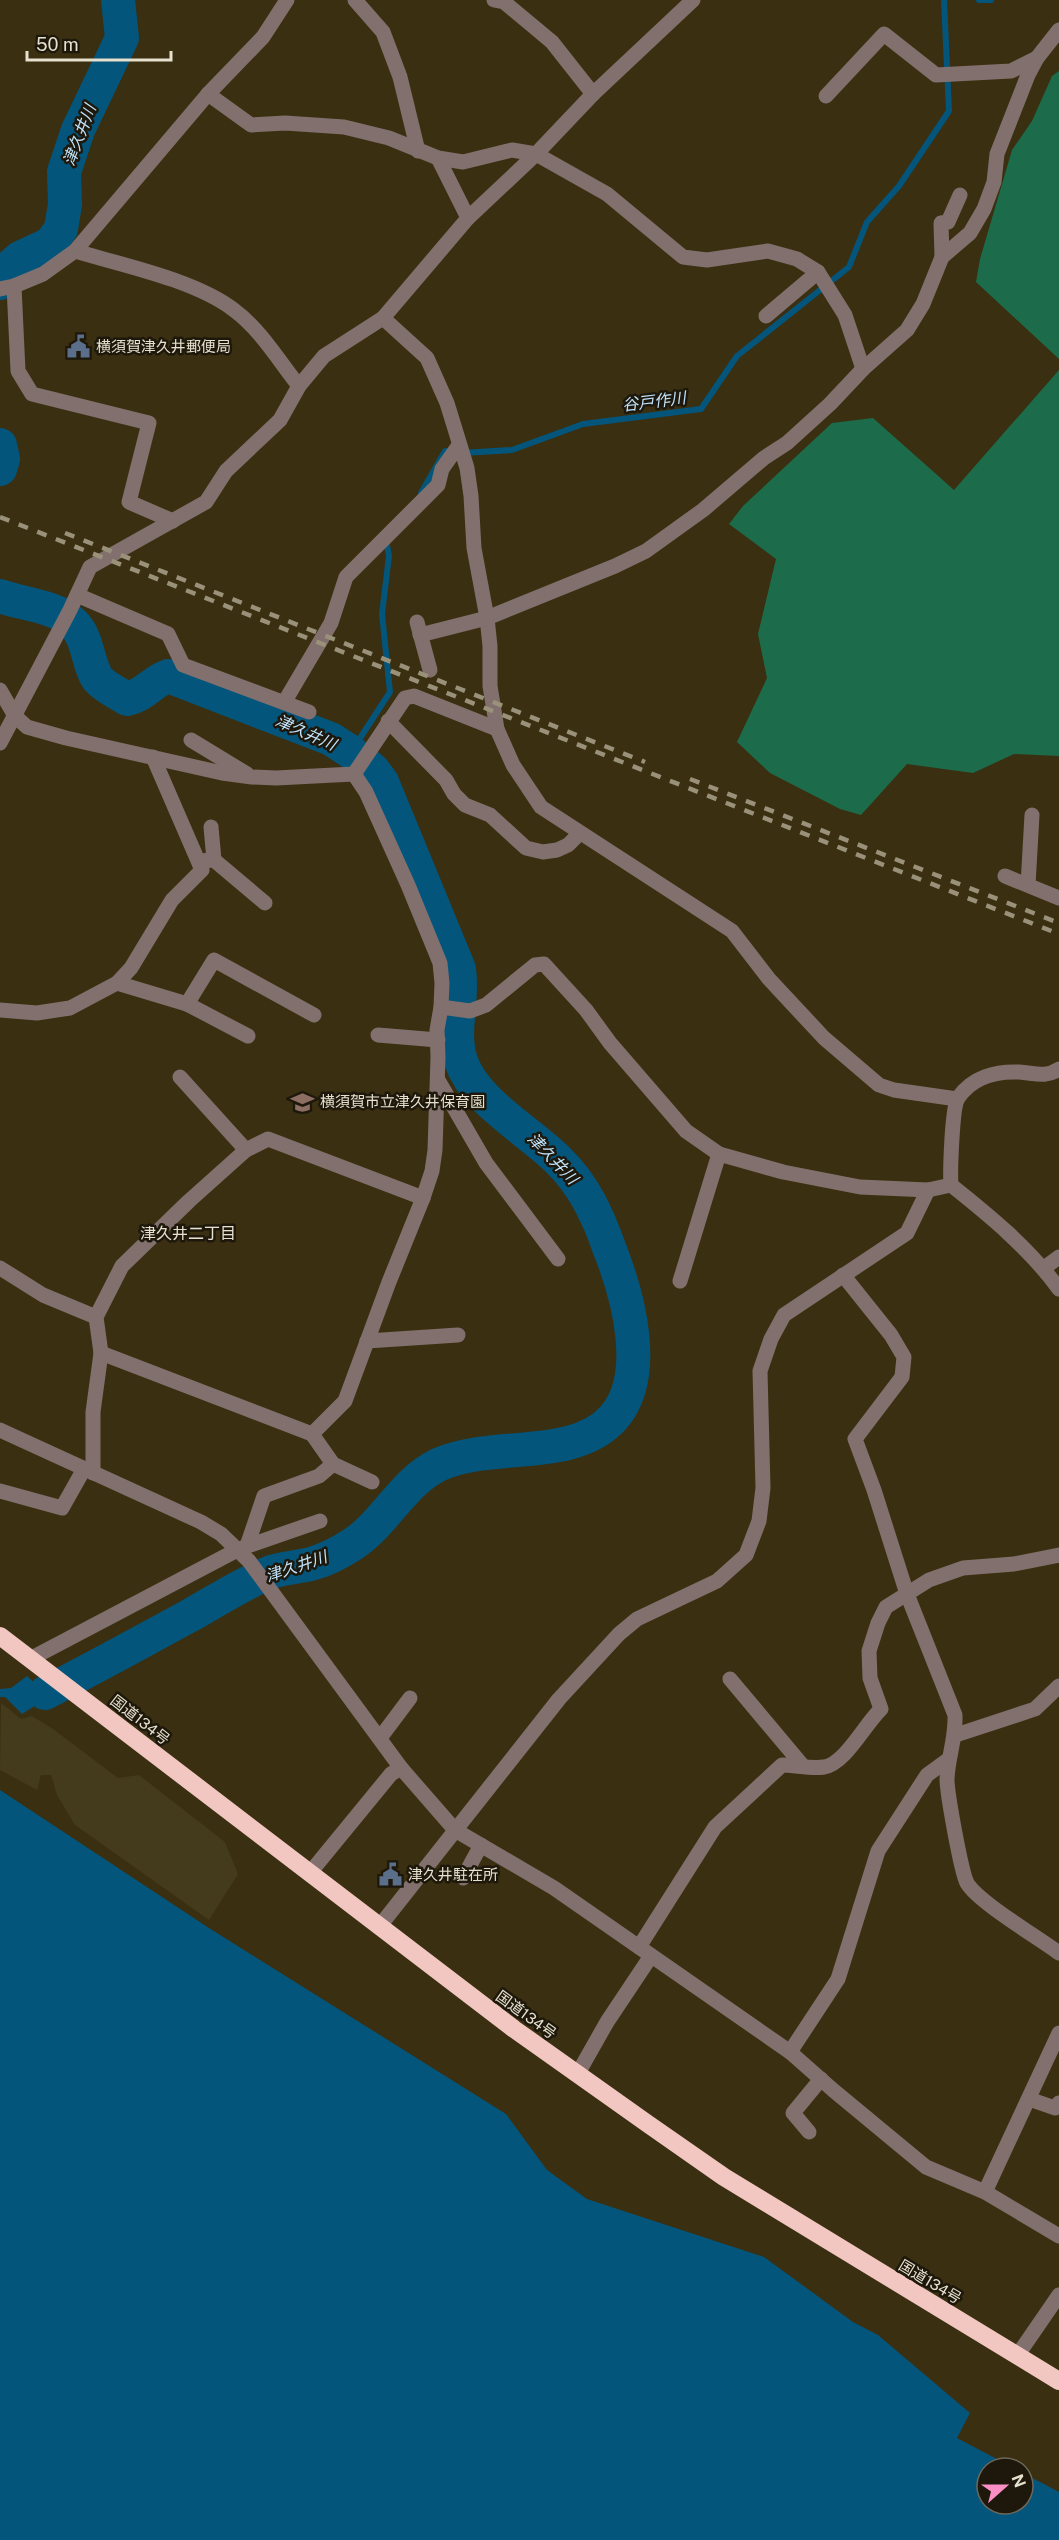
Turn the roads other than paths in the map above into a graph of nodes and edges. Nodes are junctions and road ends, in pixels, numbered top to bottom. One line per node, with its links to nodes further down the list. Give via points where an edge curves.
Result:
1 (287, 0): 7 (street, via 262,37)
2 (355, 0): 10 (street, via 383,32 400,77)
3 (494, 0): 8 (street, via 504,2 552,42)
4 (693, 0): 8 (street)
5 (1059, 30): 6 (street)
6 (1037, 58): 9 (street, via 1011,71 936,75 884,34); 16 (street, via 997,154 994,182 984,209 970,233)
7 (208, 94): 10 (street, via 251,125 344,127 389,138); 15 (street)
8 (592, 94): 11 (street)
9 (826, 96)
10 (418, 151): 12 (street)
11 (536, 154): 12 (street, via 512,150 463,162); 14 (street); 17 (street, via 607,194 682,257 707,260 768,251 797,259)
12 (438, 158): 14 (street)
13 (960, 195): 16 (street, via 948,222 941,223)
14 (468, 218): 20 (street)
15 (75, 251): 18 (street, via 44,273); 22 (street, via 192,287 233,309)
16 (942, 257): 21 (street, via 923,304 907,330)
17 (818, 272): 19 (street); 21 (street, via 845,315)
18 (7, 288): 24 (street, via 18,371 32,394 149,423 129,502)
19 (766, 316)
20 (383, 318): 22 (street, via 324,356); 23 (street, via 427,358 447,403)
21 (863, 369): 26 (street, via 787,443 646,551)
22 (299, 386): 24 (street, via 280,420 226,471 206,502)
23 (459, 446): 26 (street, via 467,468 474,548); 29 (street, via 442,469 438,485 346,577 331,623)
24 (173, 521): 25 (street, via 90,567)
25 (77, 595): 29 (street, via 168,634 183,665); 31 (street)
26 (487, 618): 27 (street, via 419,629); 33 (street, via 490,686)
27 (430, 669)
28 (0, 690): 31 (street)
29 (285, 701): 30 (street)
30 (309, 712)
31 (15, 717): 35 (street); 36 (street, via 27,727)
32 (388, 721): 33 (street, via 405,698 414,696); 37 (street); 41 (street, via 465,805 490,815 526,848 557,850)
33 (497, 729): 41 (street, via 513,765 541,807)
34 (191, 740): 38 (street)
35 (0, 742)
36 (153, 757): 38 (street); 42 (street)
37 (355, 771): 38 (street); 49 (street, via 435,946)
38 (252, 777)
39 (1032, 815): 44 (street)
40 (211, 827): 42 (street)
41 (580, 833): 58 (street, via 732,931 769,980 824,1038 879,1085)
42 (206, 861): 46 (street); 47 (street, via 172,900 131,968)
43 (1005, 876): 44 (street)
44 (1028, 885): 45 (street)
45 (1059, 898)
46 (266, 903)
47 (117, 983): 48 (street); 50 (street, via 70,1008 37,1014)
48 (188, 1004): 51 (street, via 214,960); 53 (street)
49 (444, 1008): 54 (street, via 436,1030); 60 (street, via 470,1011 486,1005 536,965 544,964 686,1131)
50 (0, 1010)
51 (314, 1015)
52 (378, 1035): 54 (street)
53 (248, 1036)
54 (438, 1040): 57 (street)
55 (1059, 1069): 58 (street, via 1049,1076 994,1072 976,1081)
56 (180, 1077): 59 (street)
57 (438, 1080): 63 (street, via 435,1150); 65 (street, via 486,1163)
58 (957, 1099): 61 (street)
59 (246, 1150): 63 (street, via 268,1139); 71 (street, via 122,1266)
60 (719, 1154): 62 (street, via 783,1173 860,1187); 69 (street)
61 (951, 1185): 62 (street); 67 (street)
62 (928, 1190): 68 (street, via 908,1233)
63 (423, 1198): 73 (street)
64 (1059, 1257): 67 (street)
65 (558, 1259)
66 (0, 1268): 71 (street, via 44,1296)
67 (1044, 1268): 70 (street)
68 (843, 1275): 84 (street, via 904,1357 902,1377 855,1439); 95 (street, via 784,1316 771,1339 760,1371 763,1488 759,1521 746,1555 717,1581 637,1619 619,1634 559,1699)
69 (681, 1281)
70 (1059, 1289)
71 (96, 1317): 74 (street)
72 (458, 1335): 73 (street)
73 (367, 1341): 76 (street, via 345,1401)
74 (101, 1353): 76 (street); 78 (street)
75 (0, 1430): 78 (street)
76 (312, 1434): 77 (street)
77 (333, 1464): 79 (street); 82 (street, via 319,1476 264,1496)
78 (89, 1471): 80 (street, via 62,1508); 82 (street, via 201,1522)
79 (372, 1482)
80 (0, 1491)
81 (320, 1521): 82 (street)
82 (245, 1552): 86 (street); 91 (street)
83 (1059, 1555): 84 (street, via 963,1568 929,1580)
84 (907, 1594): 90 (street, via 955,1715); 93 (street, via 886,1607 869,1651 870,1678 881,1708 839,1761 824,1767)
85 (0, 1636): 86 (highway, 国道134号)
86 (30, 1659): 97 (highway, 国道134号)
87 (729, 1679): 93 (street)
88 (1059, 1686): 90 (street, via 1035,1709)
89 (410, 1698): 91 (street)
90 (956, 1735): 92 (street)
91 (380, 1738): 94 (street)
92 (949, 1759): 101 (street, via 947,1781 968,1883 989,1904); 103 (street, via 927,1775 878,1851 838,1979)
93 (803, 1766): 100 (street, via 782,1765 715,1827)
94 (401, 1768): 95 (street); 97 (street, via 391,1774)
95 (455, 1830): 96 (street); 99 (street)
96 (481, 1845): 98 (street); 100 (street, via 554,1888)
97 (309, 1874): 99 (highway, 国道134号)
98 (463, 1878)
99 (379, 1927): 104 (highway, 国道134号)
100 (645, 1952): 103 (street); 104 (street)
101 (1059, 1953)
102 (1059, 2033): 106 (street)
103 (790, 2052): 105 (street)
104 (577, 2075): 112 (highway, 国道134号, via 724,2177)
105 (820, 2079): 108 (street, via 793,2113); 109 (street, via 926,2167)
106 (1029, 2099): 107 (street, via 1055,2108); 109 (street)
107 (1059, 2103)
108 (809, 2132)
109 (985, 2192): 110 (street)
110 (1059, 2236)
111 (1059, 2295): 112 (street)
112 (1017, 2356): 113 (highway, 国道134号)
113 (1059, 2381)

